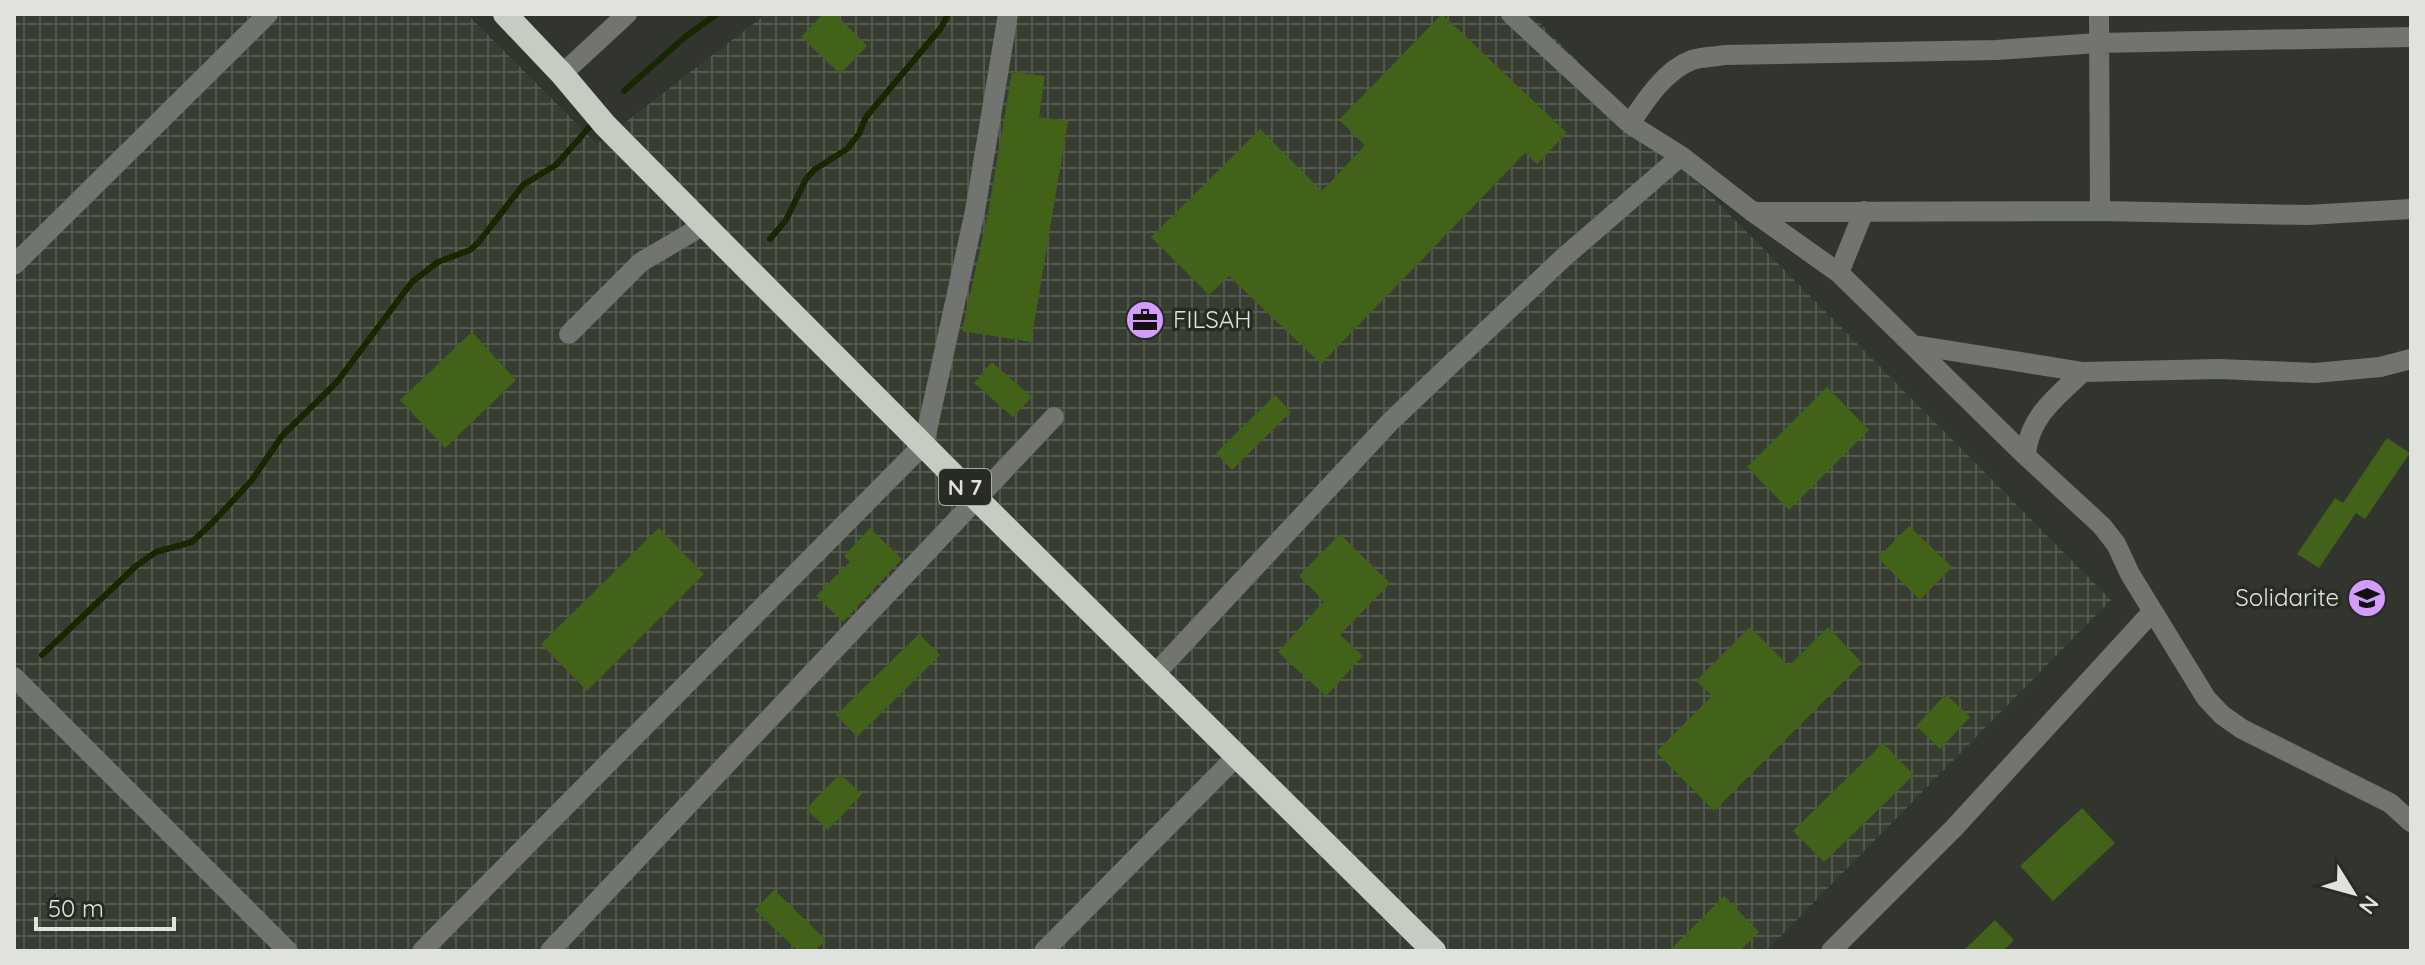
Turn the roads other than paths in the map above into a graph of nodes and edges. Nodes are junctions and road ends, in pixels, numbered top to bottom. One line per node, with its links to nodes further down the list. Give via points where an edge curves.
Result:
1 (268, 14): 17 (street)
2 (505, 14): 9 (highway, N 7)
3 (627, 14): 9 (street)
4 (1008, 14): 24 (street, via 975,211)
5 (1511, 14): 10 (street)
6 (2099, 14): 8 (street)
7 (2411, 37): 8 (street)
8 (2098, 43): 10 (street, via 1691,60 1668,76); 14 (street)
9 (562, 74): 16 (highway, N 7)
10 (1630, 124): 11 (street)
11 (1681, 156): 15 (street); 28 (street, via 1563,258 1391,421)
12 (2411, 209): 14 (street, via 2307,215)
13 (1864, 211): 14 (street); 15 (street); 18 (street)
14 (2100, 211)
15 (1753, 212): 18 (street)
16 (704, 225): 19 (street, via 641,262); 24 (highway, N 7)
17 (14, 265)
18 (1839, 273): 20 (street)
19 (569, 334)
20 (1914, 345): 22 (street); 25 (street)
21 (2411, 359): 22 (street, via 2315,373)
22 (2083, 372): 25 (street, via 2035,419)
23 (1054, 417): 26 (street)
24 (924, 444): 26 (highway, N 7); 33 (street)
25 (2026, 456): 27 (street, via 2109,534)
26 (976, 498): 28 (highway, N 7); 34 (street)
27 (2153, 611): 31 (street, via 2222,715 2390,803); 37 (street, via 1955,827)
28 (1155, 674): 30 (highway, N 7)
29 (14, 677): 32 (street)
30 (1236, 757): 35 (street); 36 (highway, N 7)
31 (2411, 822)
32 (288, 951)
33 (422, 951)
34 (550, 951)
35 (1044, 951)
36 (1434, 951)
37 (1831, 951)

